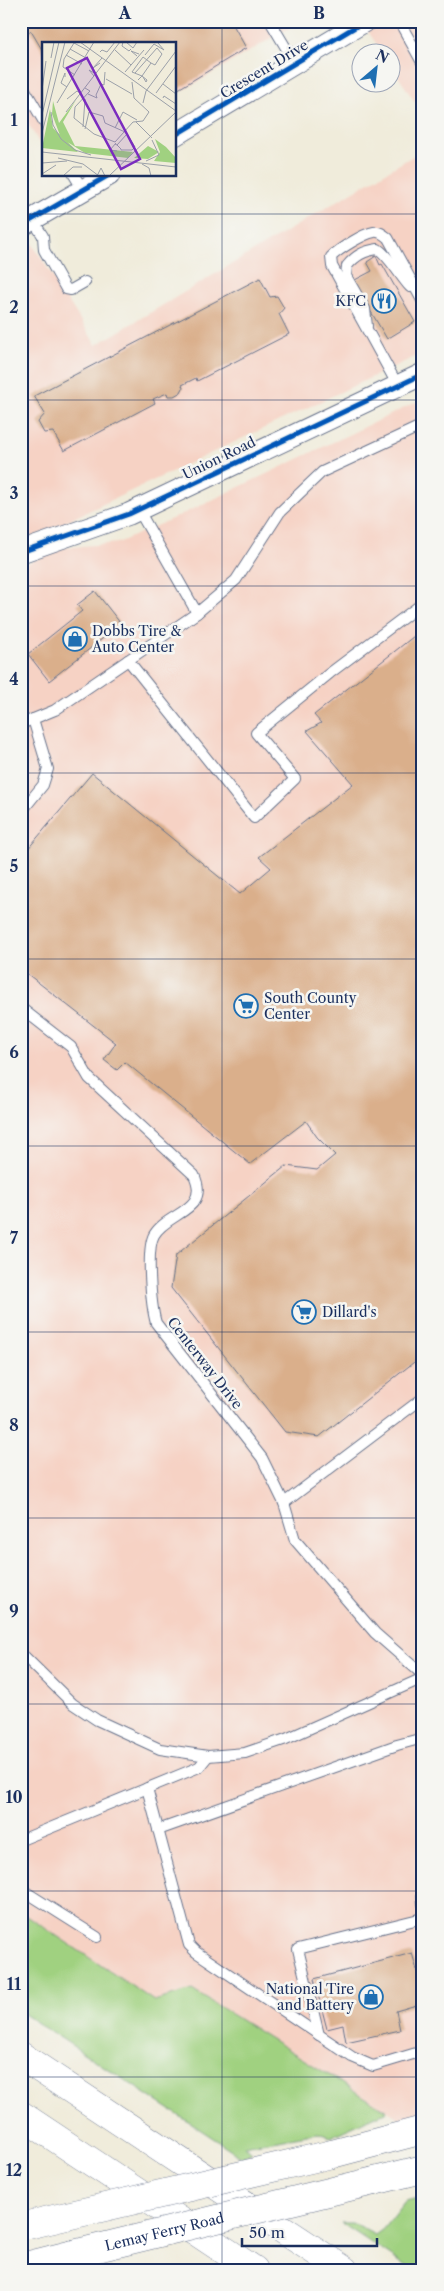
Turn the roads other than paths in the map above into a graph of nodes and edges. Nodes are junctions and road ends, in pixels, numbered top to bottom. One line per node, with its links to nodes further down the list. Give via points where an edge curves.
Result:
1 (270, 21): 4 (lane)
2 (365, 21): 4 (street, Crescent Drive)
3 (399, 21): 5 (lane)
4 (295, 63): 8 (street, Crescent Drive)
5 (423, 64)
6 (21, 84): 7 (lane)
7 (42, 119)
8 (176, 134)
9 (105, 176): 10 (street)
10 (78, 183): 11 (street)
11 (27, 223): 12 (lane, via 43,236 44,250 66,289 71,290)
12 (85, 282)
13 (423, 301): 14 (lane, via 395,270 385,253 378,248 365,251 346,266 346,276 365,310); 14 (lane, via 388,238 382,233 373,232 337,250 331,256 332,266)
14 (368, 333): 16 (lane)
15 (423, 374): 16 (street, Union Road)
16 (398, 386): 18 (street, Union Road)
17 (423, 426): 21 (lane, via 322,472 280,512 236,580)
18 (138, 509): 19 (street, Union Road); 21 (lane)
19 (21, 552)
20 (423, 603): 22 (lane, via 256,733 295,779 254,818)
21 (197, 613): 22 (lane)
22 (128, 660): 23 (lane, via 55,710)
23 (33, 719): 24 (lane); 25 (lane, via 48,769 43,784)
24 (21, 724)
25 (21, 812)
26 (21, 1008): 28 (lane, Centerway Drive, via 71,1047 89,1078 194,1175 200,1187 198,1196 154,1234 151,1306 156,1323 262,1458)
27 (423, 1398): 28 (lane)
28 (284, 1503): 30 (lane, Centerway Drive, via 295,1540 375,1633)
29 (21, 1653): 32 (lane, via 73,1704 97,1720 160,1749)
30 (423, 1676): 32 (lane, via 286,1739 245,1753)
31 (423, 1738): 34 (lane)
32 (208, 1756): 33 (lane, via 199,1766)
33 (147, 1788): 34 (lane); 35 (lane)
34 (158, 1830): 41 (lane, via 189,1945 204,1959)
35 (21, 1840)
36 (423, 1858): 38 (lane)
37 (21, 1889): 40 (lane)
38 (423, 1904)
39 (423, 1918): 41 (lane, via 298,1949)
40 (97, 1937)
41 (319, 2035): 42 (lane, via 352,2058 373,2066)
42 (423, 2051)
43 (21, 2056): 51 (main road)
44 (21, 2115): 50 (main road)
45 (423, 2130): 47 (main road, bridge)
46 (423, 2169): 48 (main road, Lemay Ferry Road, bridge)
47 (24, 2226)
48 (68, 2262): 49 (main road, Lemay Ferry Road)
49 (21, 2267)
50 (254, 2270)
51 (344, 2270)

